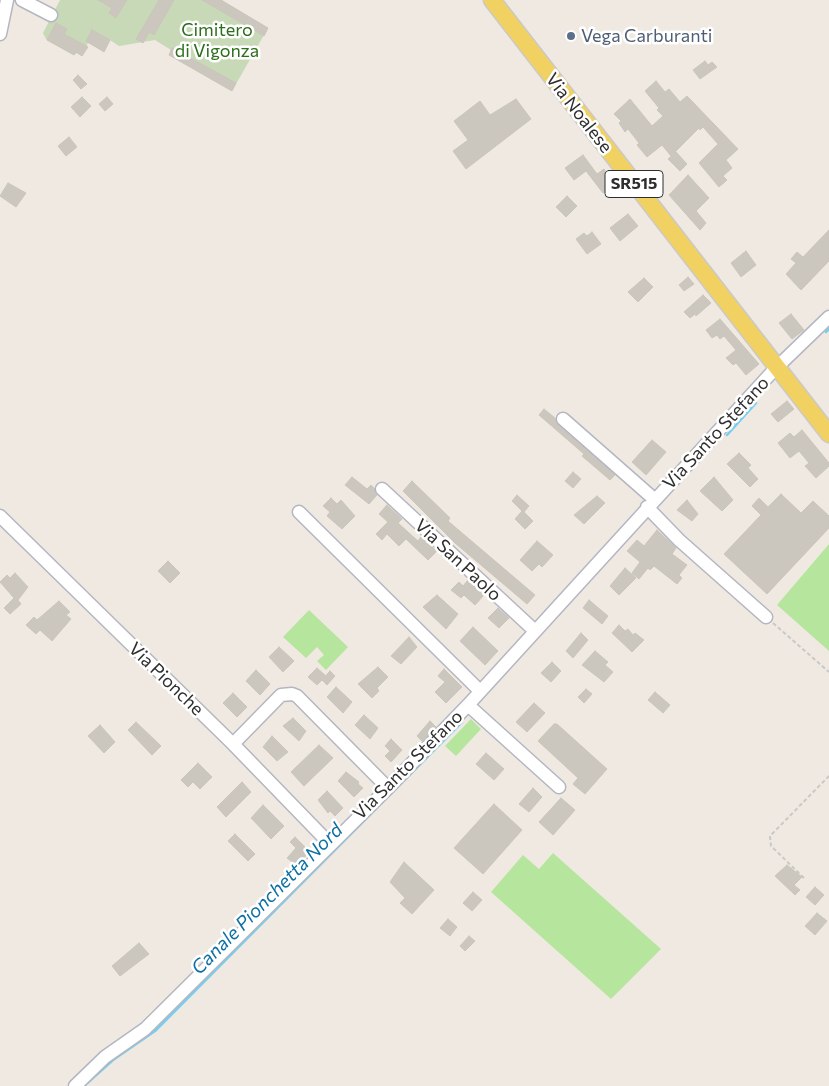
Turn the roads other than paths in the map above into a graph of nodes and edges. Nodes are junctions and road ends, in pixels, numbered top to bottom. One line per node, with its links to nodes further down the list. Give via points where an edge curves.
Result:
1 (8, 0): 5 (street)
2 (22, 0): 4 (street)
3 (492, 0): 7 (main road, Via Noalese / SR515)
4 (52, 15)
5 (0, 34)
6 (829, 317): 7 (street, Via Santo Stefano)
7 (778, 367): 9 (main road, Via Noalese); 11 (street, Via Santo Stefano)
8 (563, 419): 11 (street, Via Santo Stefano)
9 (829, 434)
10 (382, 488): 15 (street, Via San Paolo)
11 (651, 503): 14 (street, Via Santo Stefano, via 679,540); 15 (street, Via Santo Stefano)
12 (299, 512): 16 (street)
13 (0, 516): 18 (street, Via Pionche)
14 (766, 617)
15 (535, 631): 16 (street, Via Santo Stefano)
16 (480, 691): 17 (street, Via Santo Stefano)
17 (468, 705): 19 (street); 20 (street, Via Santo Stefano)
18 (232, 744): 20 (street, via 280,695 292,694); 21 (street, Via Pionche)
19 (559, 786)
20 (388, 788): 21 (street, Via Santo Stefano)
21 (330, 844): 22 (street, Via Santo Stefano, via 144,1029 105,1057)
22 (75, 1086)

